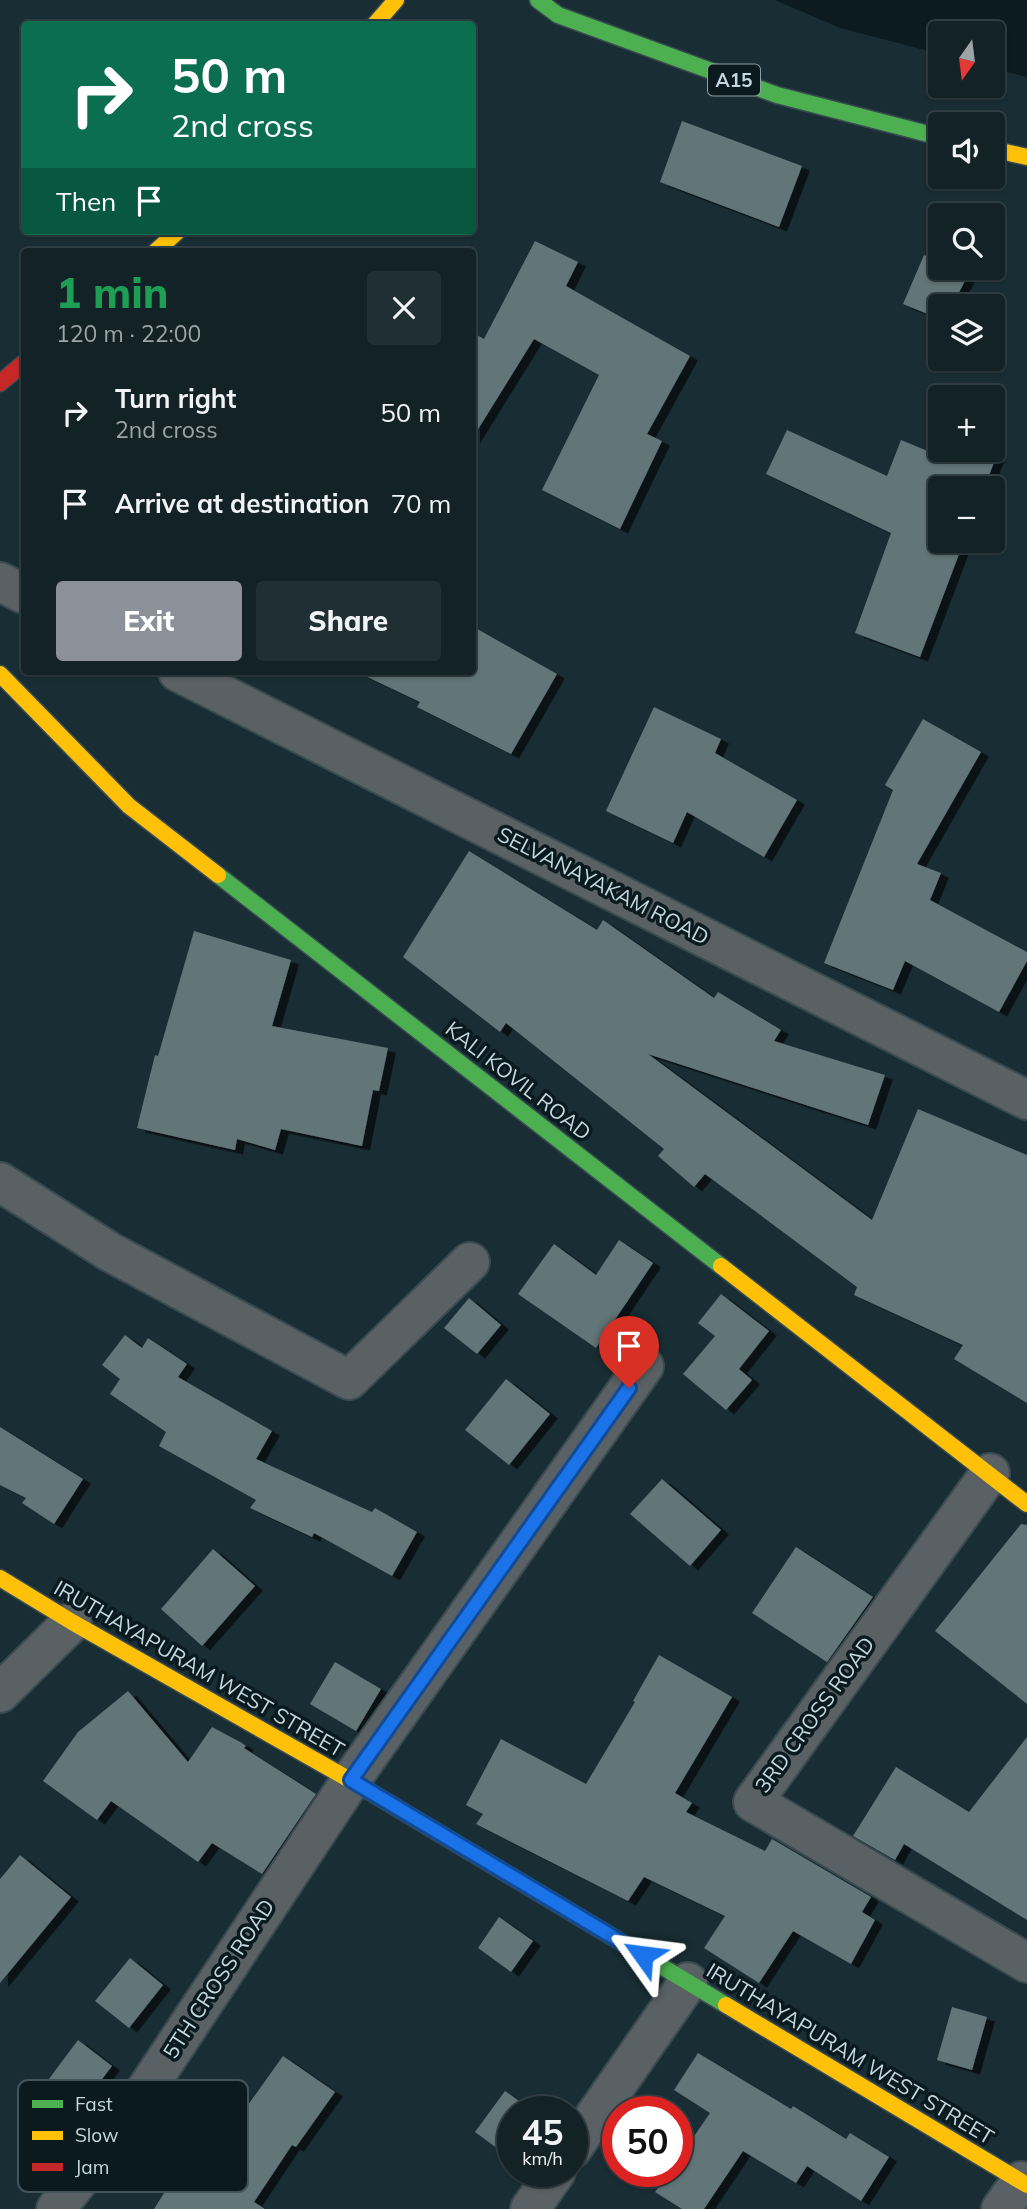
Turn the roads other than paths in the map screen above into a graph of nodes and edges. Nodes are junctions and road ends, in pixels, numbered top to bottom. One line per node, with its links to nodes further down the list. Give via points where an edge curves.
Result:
1 (396, 0): 3 (main road)
2 (538, 0): 4 (main road, A15, via 558,15 778,95)
3 (378, 21)
4 (928, 133)
5 (1005, 152): 6 (main road)
6 (1027, 157)
7 (174, 235): 8 (main road)
8 (159, 248)
9 (21, 366): 10 (main road)
10 (0, 383)
11 (0, 582): 12 (street)
12 (21, 592)
13 (0, 674): 19 (main road, KALI KOVIL ROAD, via 129,806)
14 (184, 675): 15 (street, SELVANAYAKAM ROAD)
15 (1027, 1100)
16 (0, 1182): 17 (street, via 110,1252 349,1380)
17 (470, 1262)
18 (644, 1366): 24 (street, 5TH CROSS ROAD)
19 (990, 1473): 20 (main road, KALI KOVIL ROAD); 25 (street, 3RD CROSS ROAD, via 753,1802)
20 (1027, 1504)
21 (0, 1578): 22 (main road, IRUTHAYAPURAM WEST STREET)
22 (72, 1622): 23 (street); 24 (main road, IRUTHAYAPURAM WEST STREET)
23 (0, 1693)
24 (351, 1780): 26 (main road, IRUTHAYAPURAM WEST STREET); 27 (street, 5TH CROSS ROAD)
25 (1027, 1963)
26 (688, 1982): 28 (street); 31 (main road, IRUTHAYAPURAM WEST STREET)
27 (152, 2080)
28 (588, 2126)
29 (545, 2187): 33 (street)
30 (70, 2192): 32 (street, 5TH CROSS ROAD)
31 (1016, 2192)
32 (57, 2209)
33 (530, 2209)

